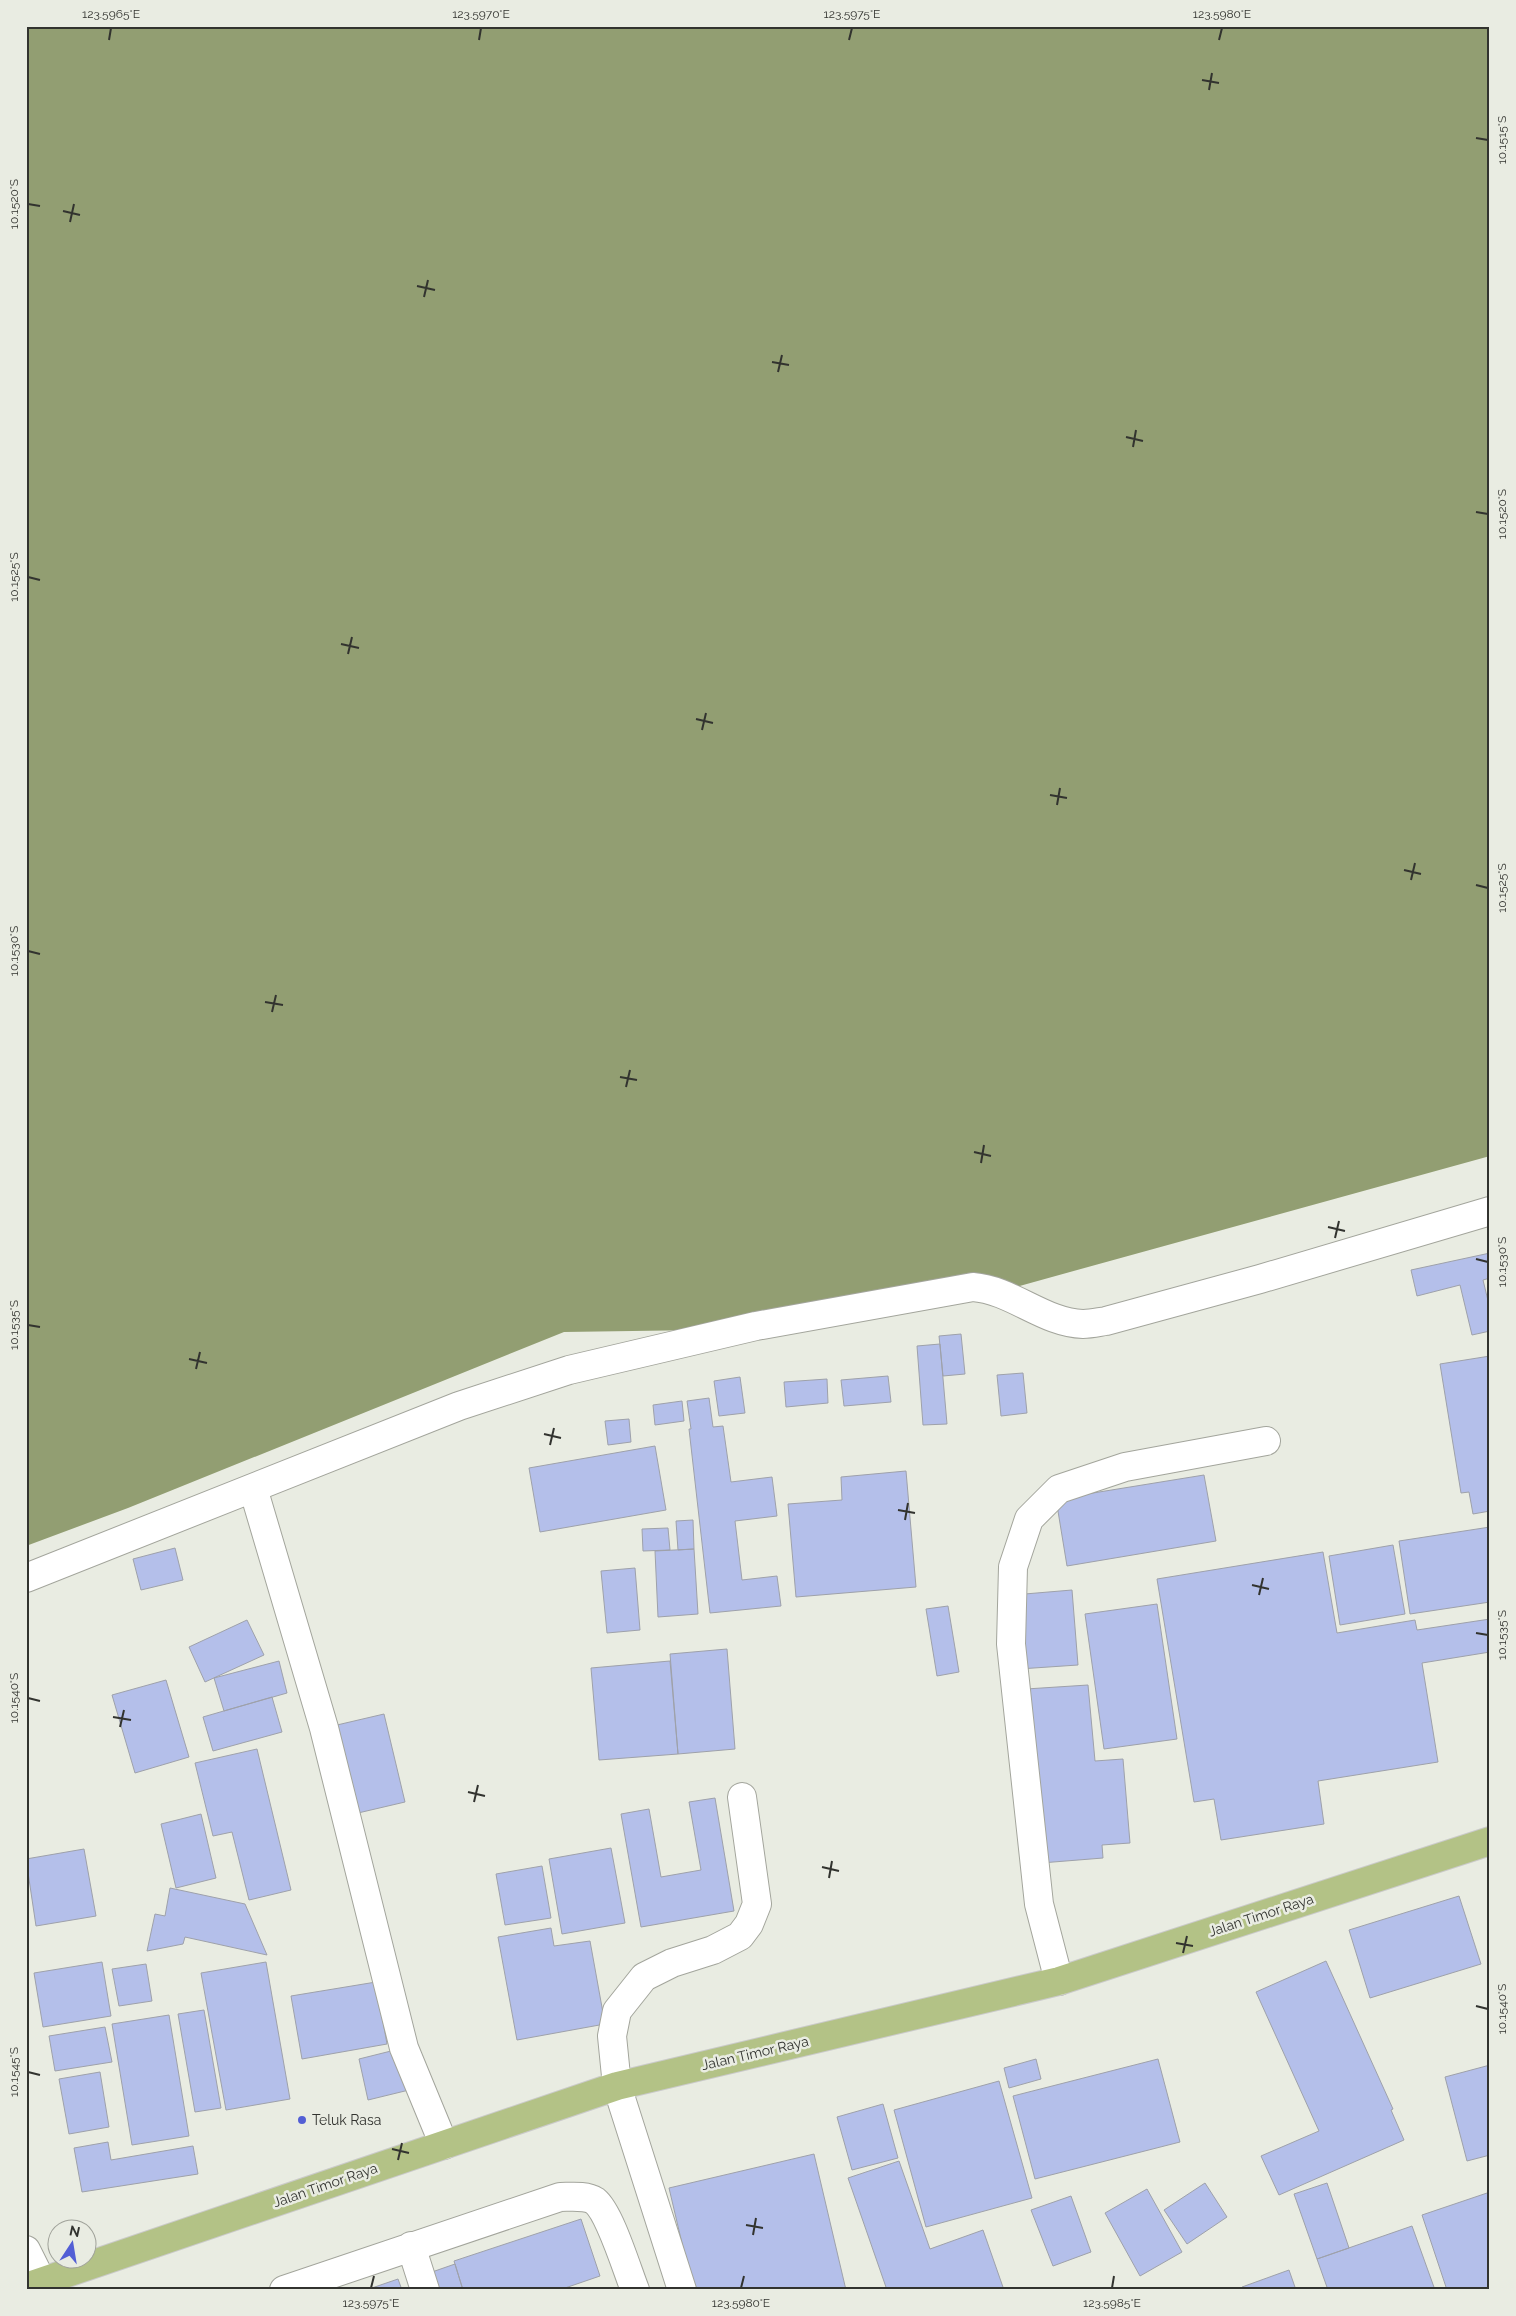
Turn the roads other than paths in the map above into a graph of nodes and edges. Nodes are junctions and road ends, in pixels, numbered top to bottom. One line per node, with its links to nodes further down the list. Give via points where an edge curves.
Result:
1 (1490, 1211): 3 (street, via 1106,1321 1083,1324 1066,1321 988,1288 973,1287 756,1326 569,1370 459,1406)
2 (1266, 1441): 7 (street, via 1125,1467 1060,1489 1029,1519 1013,1567 1011,1644 1039,1904)
3 (253, 1488): 4 (street); 9 (street, via 324,1728 404,2048)
4 (26, 1578)
5 (742, 1797): 8 (street, via 757,1904 749,1924 740,1936 713,1950 672,1963 644,1977 617,2011 612,2036)
6 (1490, 1841): 7 (highway, Jalan Timor Raya)
7 (1059, 1981): 8 (highway, Jalan Timor Raya)
8 (617, 2086): 9 (highway, Jalan Timor Raya); 16 (street)
9 (444, 2145): 12 (highway, Jalan Timor Raya)
10 (411, 2246): 13 (street); 14 (street); 15 (street, via 560,2197 579,2197 594,2201 607,2218)
11 (26, 2250): 12 (street)
12 (34, 2284)
13 (284, 2290)
14 (425, 2290)
15 (635, 2290)
16 (682, 2290)

